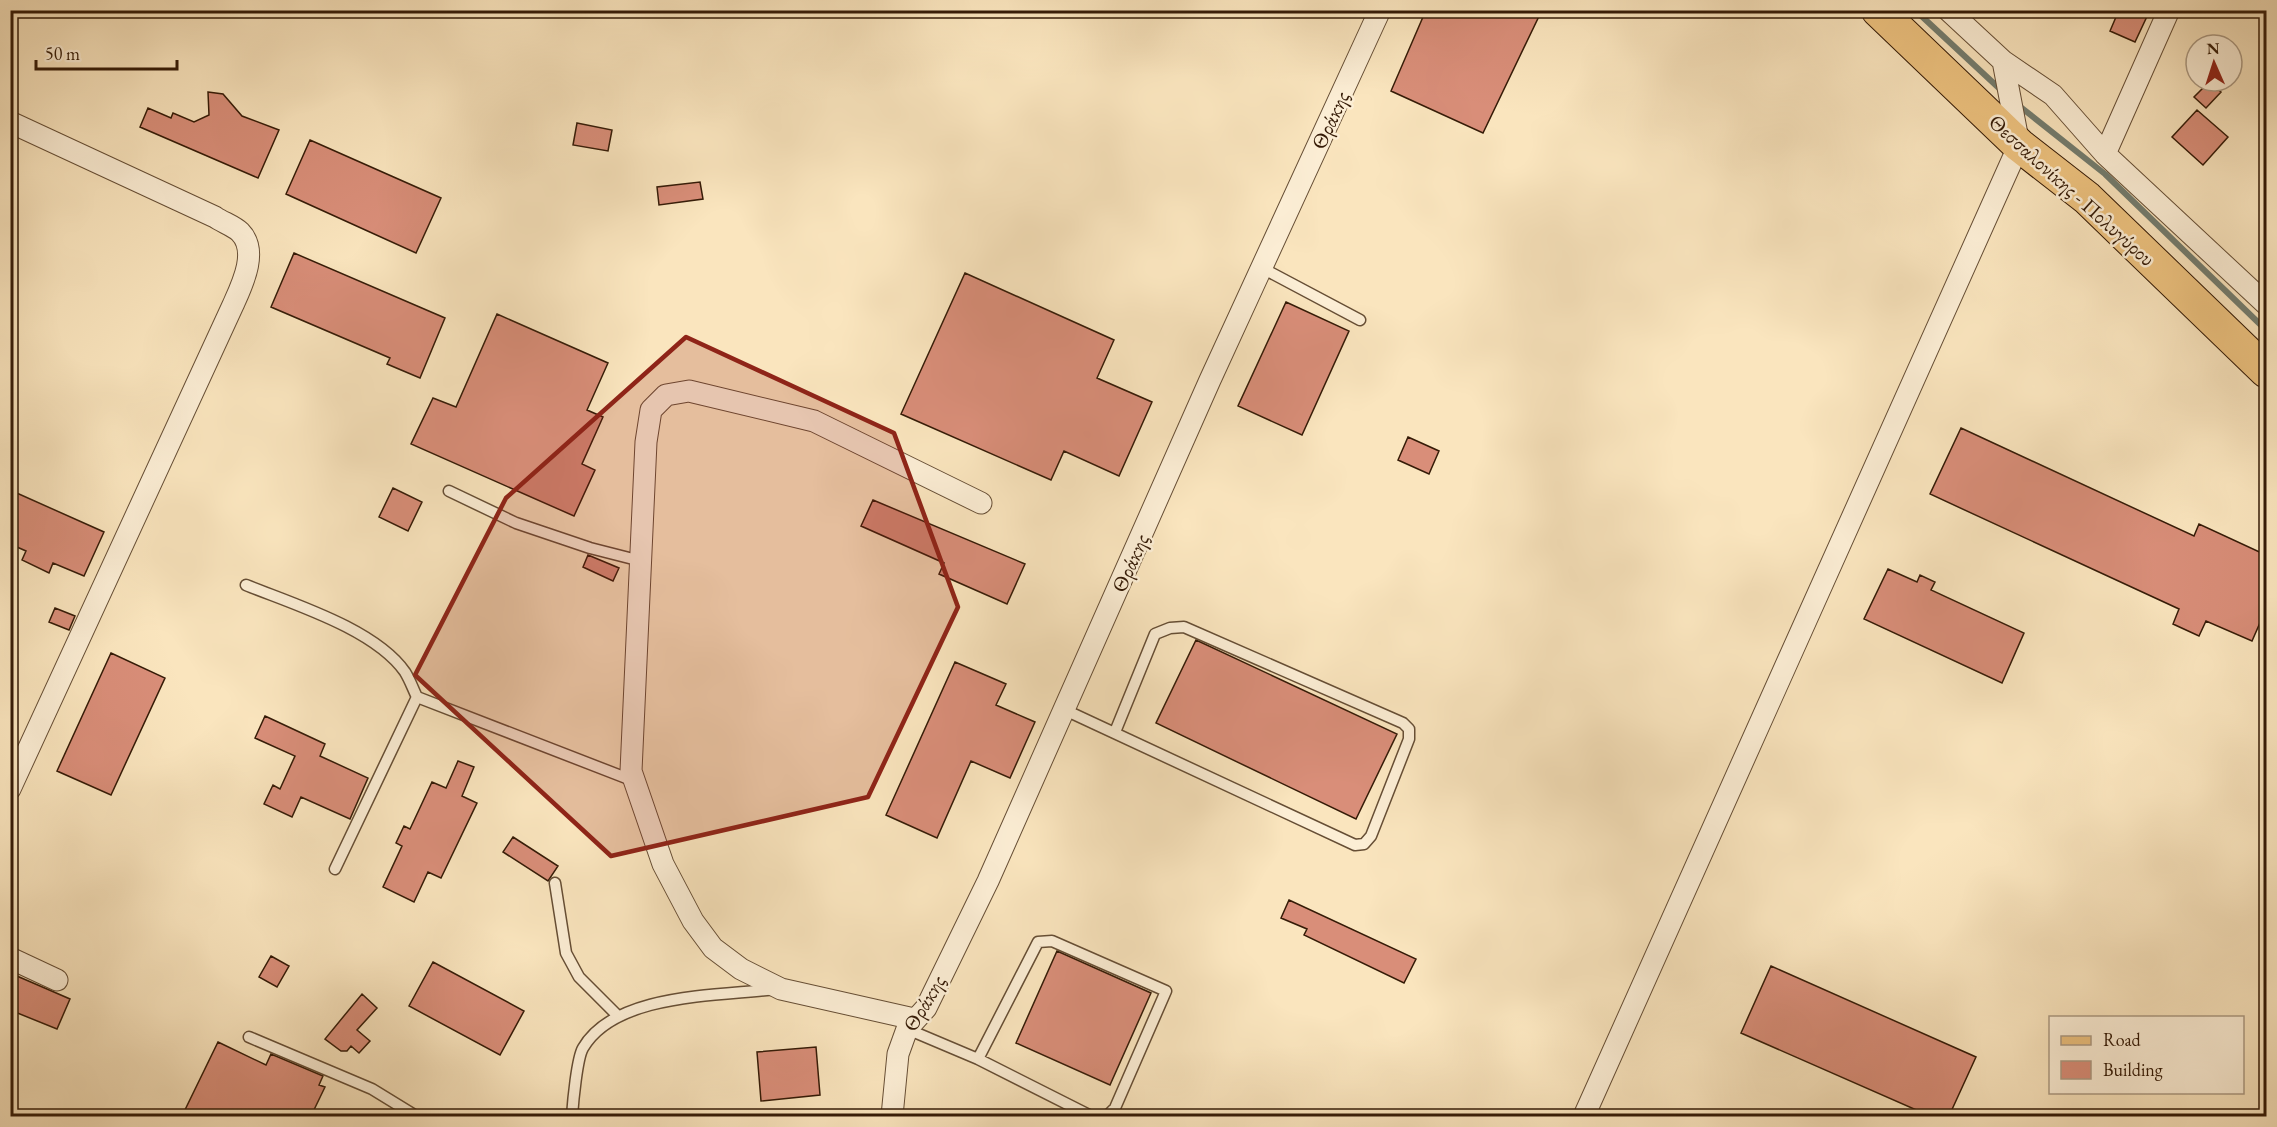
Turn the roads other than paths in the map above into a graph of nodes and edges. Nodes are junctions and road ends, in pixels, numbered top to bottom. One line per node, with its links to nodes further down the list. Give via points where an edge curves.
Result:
1 (1380, 10): 9 (street, Θράκης)
2 (1878, 10): 7 (main road, Θεσσαλονίκης - Πολυγύρου)
3 (1948, 10): 5 (street)
4 (2169, 10): 8 (street)
5 (2003, 61): 7 (street); 8 (street, via 2053,95)
6 (10, 122): 20 (street, via 240,232 249,256 233,305)
7 (2019, 145): 12 (main road, Θεσσαλονίκης - Πολυγύρου, via 2087,198); 36 (street)
8 (2105, 154): 10 (street)
9 (1262, 268): 11 (lane); 18 (street, Θράκης)
10 (2266, 304)
11 (1360, 320)
12 (2266, 370)
13 (449, 491): 15 (lane, via 516,523)
14 (981, 503): 15 (street, via 814,422 689,392 666,395 651,410 646,442)
15 (641, 561): 21 (street)
16 (246, 585): 17 (lane, via 331,618 389,654 406,673)
17 (417, 697): 21 (lane); 22 (lane)
18 (1065, 710): 19 (lane); 28 (street, Θράκης, via 926,1008)
19 (1115, 732): 19 (lane, via 1355,845 1371,836 1409,739 1409,729 1403,723 1184,627 1155,634)
20 (13, 776)
21 (634, 781): 26 (street, via 663,864 693,921 713,948 741,969)
22 (335, 869)
23 (555, 883): 27 (lane, via 566,953 579,977)
24 (10, 958): 25 (street)
25 (57, 980)
26 (781, 989): 27 (lane, via 639,1006); 28 (street)
27 (617, 1015): 32 (lane, via 601,1026 582,1049)
28 (910, 1024): 30 (lane); 33 (street, Θράκης, via 898,1054)
29 (249, 1037): 31 (lane, via 372,1089)
30 (978, 1059): 34 (lane); 35 (lane, via 1038,942 1052,941 1117,968 1166,991 1115,1108)
31 (416, 1116)
32 (572, 1116)
33 (892, 1116)
34 (1091, 1116)
35 (1107, 1116)
36 (1584, 1116)

